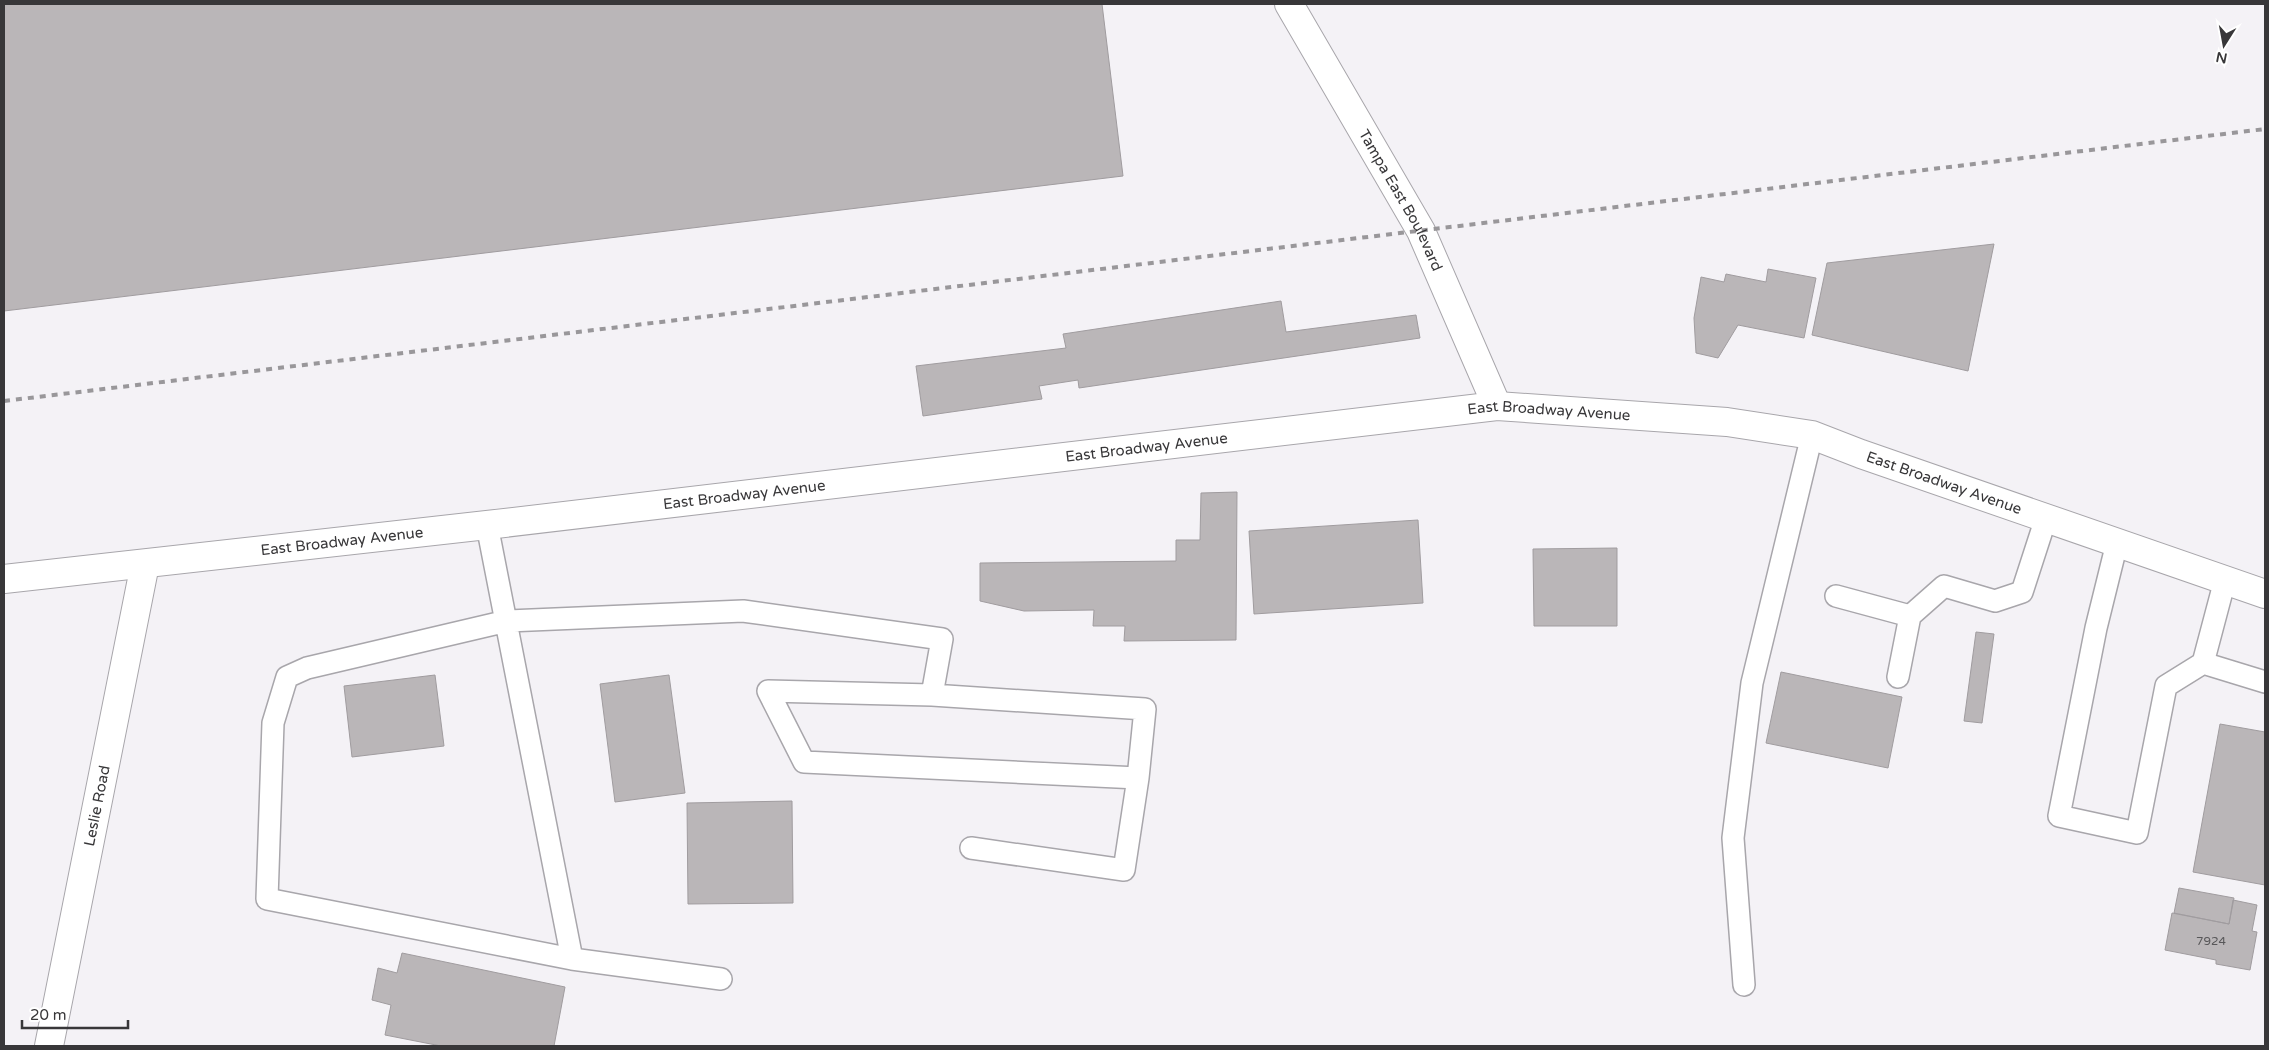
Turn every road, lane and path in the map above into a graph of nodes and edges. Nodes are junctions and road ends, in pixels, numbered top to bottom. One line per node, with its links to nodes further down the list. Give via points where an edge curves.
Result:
1 (1289, 4): 2 (main road, Tampa East Boulevard, via 1421,230)
2 (1497, 406): 3 (main road, East Broadway Avenue, via 1727,422); 5 (main road, East Broadway Avenue)
3 (1812, 435): 4 (main road, East Broadway Avenue); 22 (lane, via 1752,682 1733,838)
4 (2046, 518): 6 (main road, East Broadway Avenue); 12 (lane, via 2022,592 1995,601 1944,586)
5 (487, 525): 7 (main road, East Broadway Avenue); 13 (lane)
6 (2117, 542): 9 (main road, East Broadway Avenue); 14 (lane, via 2096,628 2059,816 2137,834 2166,686)
7 (145, 564): 8 (main road, East Broadway Avenue); 23 (main road, Leslie Road)
8 (4, 579)
9 (2225, 580): 10 (main road, East Broadway Avenue); 14 (lane)
10 (2265, 594)
11 (1836, 596): 12 (lane)
12 (1910, 616): 15 (lane)
13 (506, 621): 17 (lane, via 742,611 942,639); 20 (lane); 20 (lane, via 307,668 287,677 273,723 267,900)
14 (2203, 664): 16 (lane)
15 (1898, 677)
16 (2265, 682)
17 (932, 695): 18 (lane, via 1145,709); 18 (lane, via 768,691 804,762)
18 (1138, 778): 19 (lane, via 1124,870)
19 (971, 848)
20 (572, 959): 21 (lane)
21 (721, 979)
22 (1744, 985)
23 (49, 1046)

